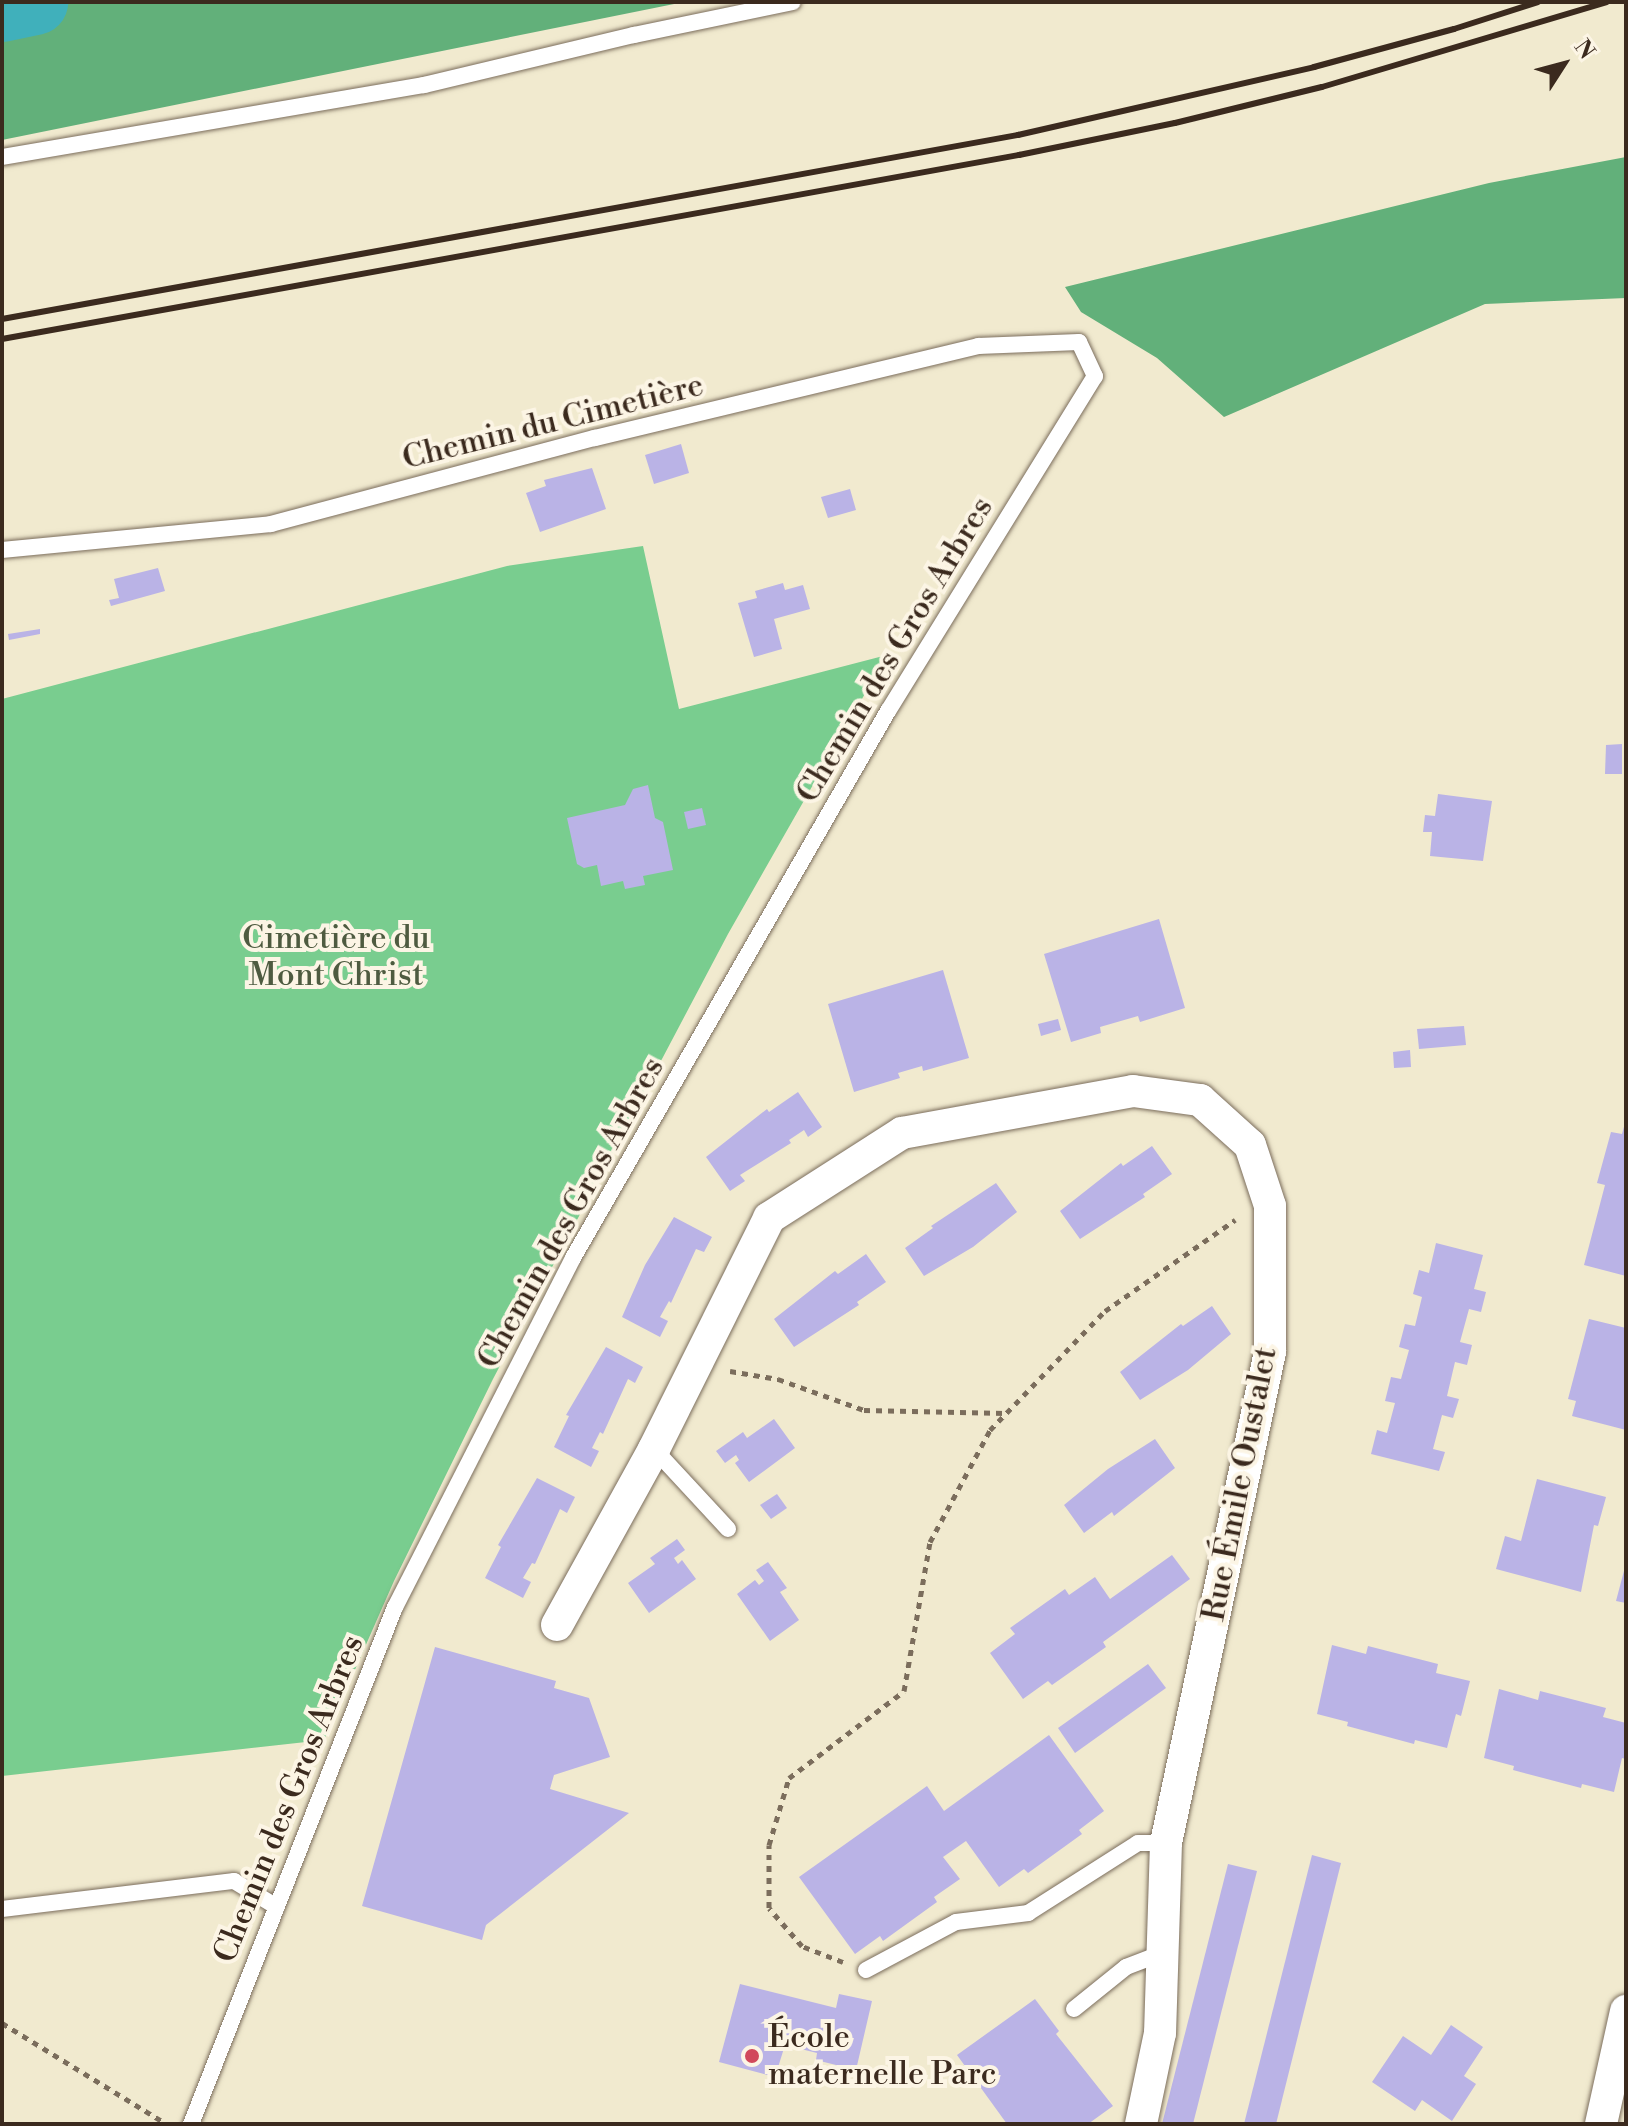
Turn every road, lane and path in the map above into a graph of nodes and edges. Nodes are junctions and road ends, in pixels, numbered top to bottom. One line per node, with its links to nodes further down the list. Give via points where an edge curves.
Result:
1 (793, 2): 2 (lane, via 424,85)
2 (2, 157)
3 (1095, 376): 4 (lane, Chemin du Cimetière, via 1079,342 978,346 595,438 271,524); 12 (lane, Chemin des Gros Arbres, via 888,711 573,1258 395,1607)
4 (2, 550)
5 (1270, 1206): 6 (street, Rue Émile Oustalet, via 1250,1145 1200,1100 1133,1091 902,1133 769,1218); 7 (path, via 1251,1209 1105,1311); 11 (street, Rue Émile Oustalet, via 1270,1352)
6 (696, 1365): 7 (path, via 778,1379 864,1410); 8 (street, Rue Émile Oustalet)
7 (1007, 1413): 15 (path, via 990,1430 930,1542 904,1691 789,1778 769,1845 769,1908 802,1946)
8 (654, 1449): 9 (lane); 10 (street, Rue Émile Oustalet)
9 (728, 1529)
10 (557, 1625)
11 (1166, 1843): 14 (street, Rue Émile Oustalet); 15 (lane, via 1138,1843 1028,1913 956,1922)
12 (277, 1907): 13 (lane, via 234,1881); 21 (lane, Chemin des Gros Arbres)
13 (2, 1909)
14 (1162, 1953): 16 (lane, via 1126,1967); 22 (street, Rue Émile Oustalet, via 1160,2033)
15 (866, 1970)
16 (1074, 2009)
17 (1626, 2011): 19 (street)
18 (2, 2023): 20 (path)
19 (1622, 2043): 23 (street)
20 (165, 2124)
21 (191, 2124)
22 (1141, 2124)
23 (1601, 2124)

